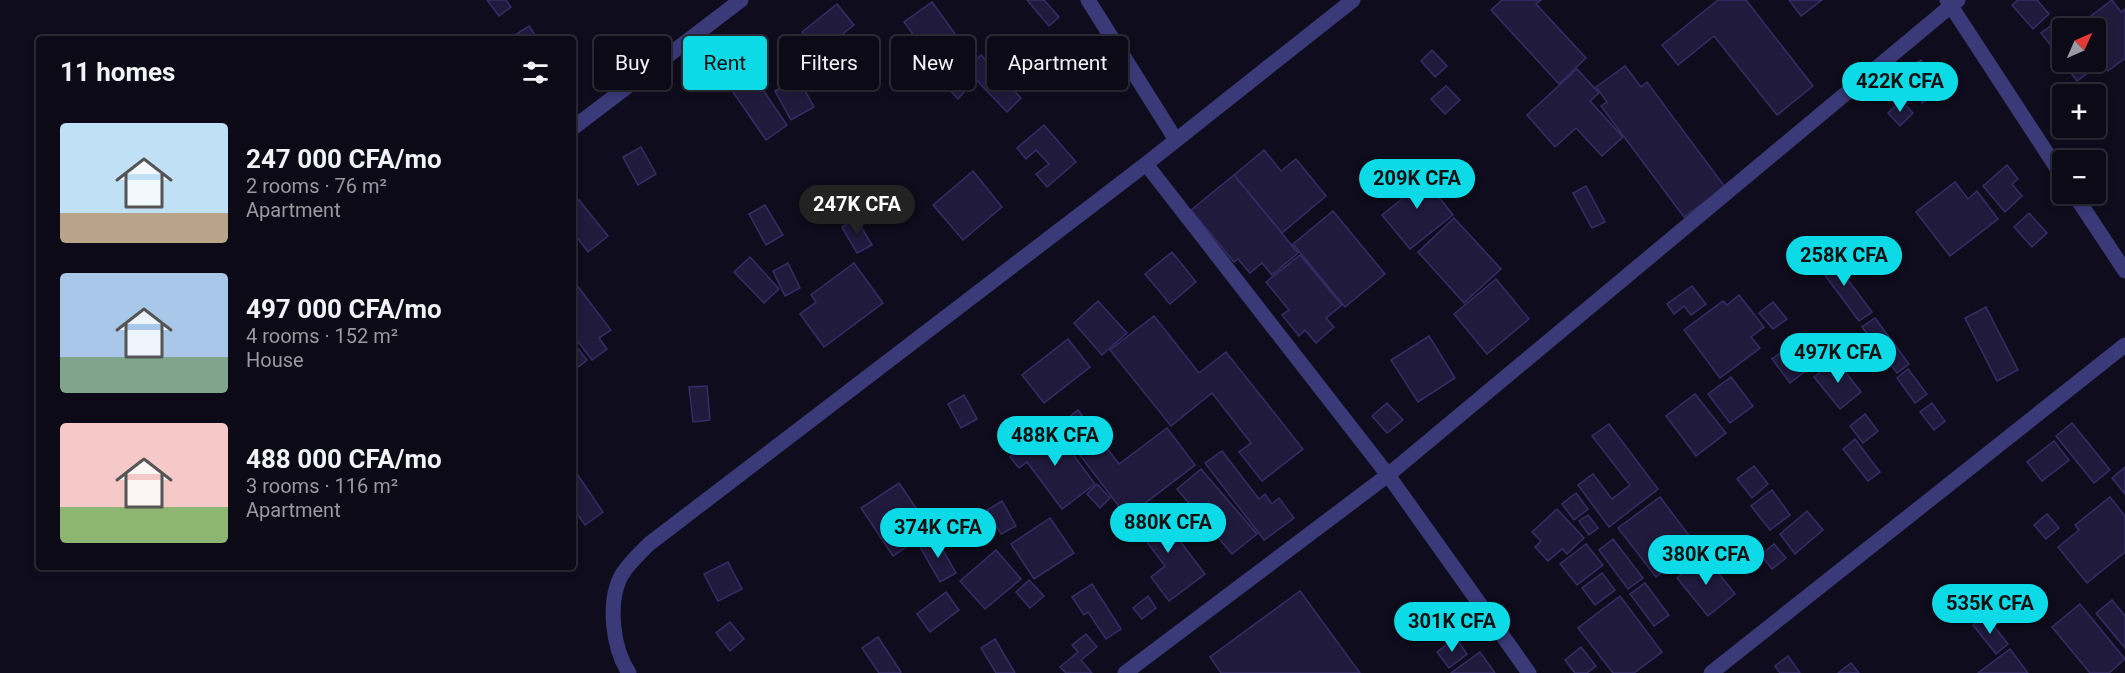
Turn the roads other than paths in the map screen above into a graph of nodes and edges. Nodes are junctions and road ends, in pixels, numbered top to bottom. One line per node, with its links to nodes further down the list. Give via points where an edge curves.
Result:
1 (741, 0): 5 (street)
2 (1088, 0): 6 (street)
3 (1353, 0): 6 (street)
4 (1952, 2): 7 (street); 12 (street)
5 (576, 126)
6 (1176, 140): 8 (street)
7 (2052, 160)
8 (1146, 164): 12 (street); 13 (street, via 649,544 620,577 614,600 618,648)
9 (2081, 204): 10 (street)
10 (2125, 271)
11 (2125, 345): 16 (street)
12 (1388, 475): 14 (street); 15 (street)
13 (629, 673)
14 (1125, 673)
15 (1529, 673)
16 (1711, 673)

